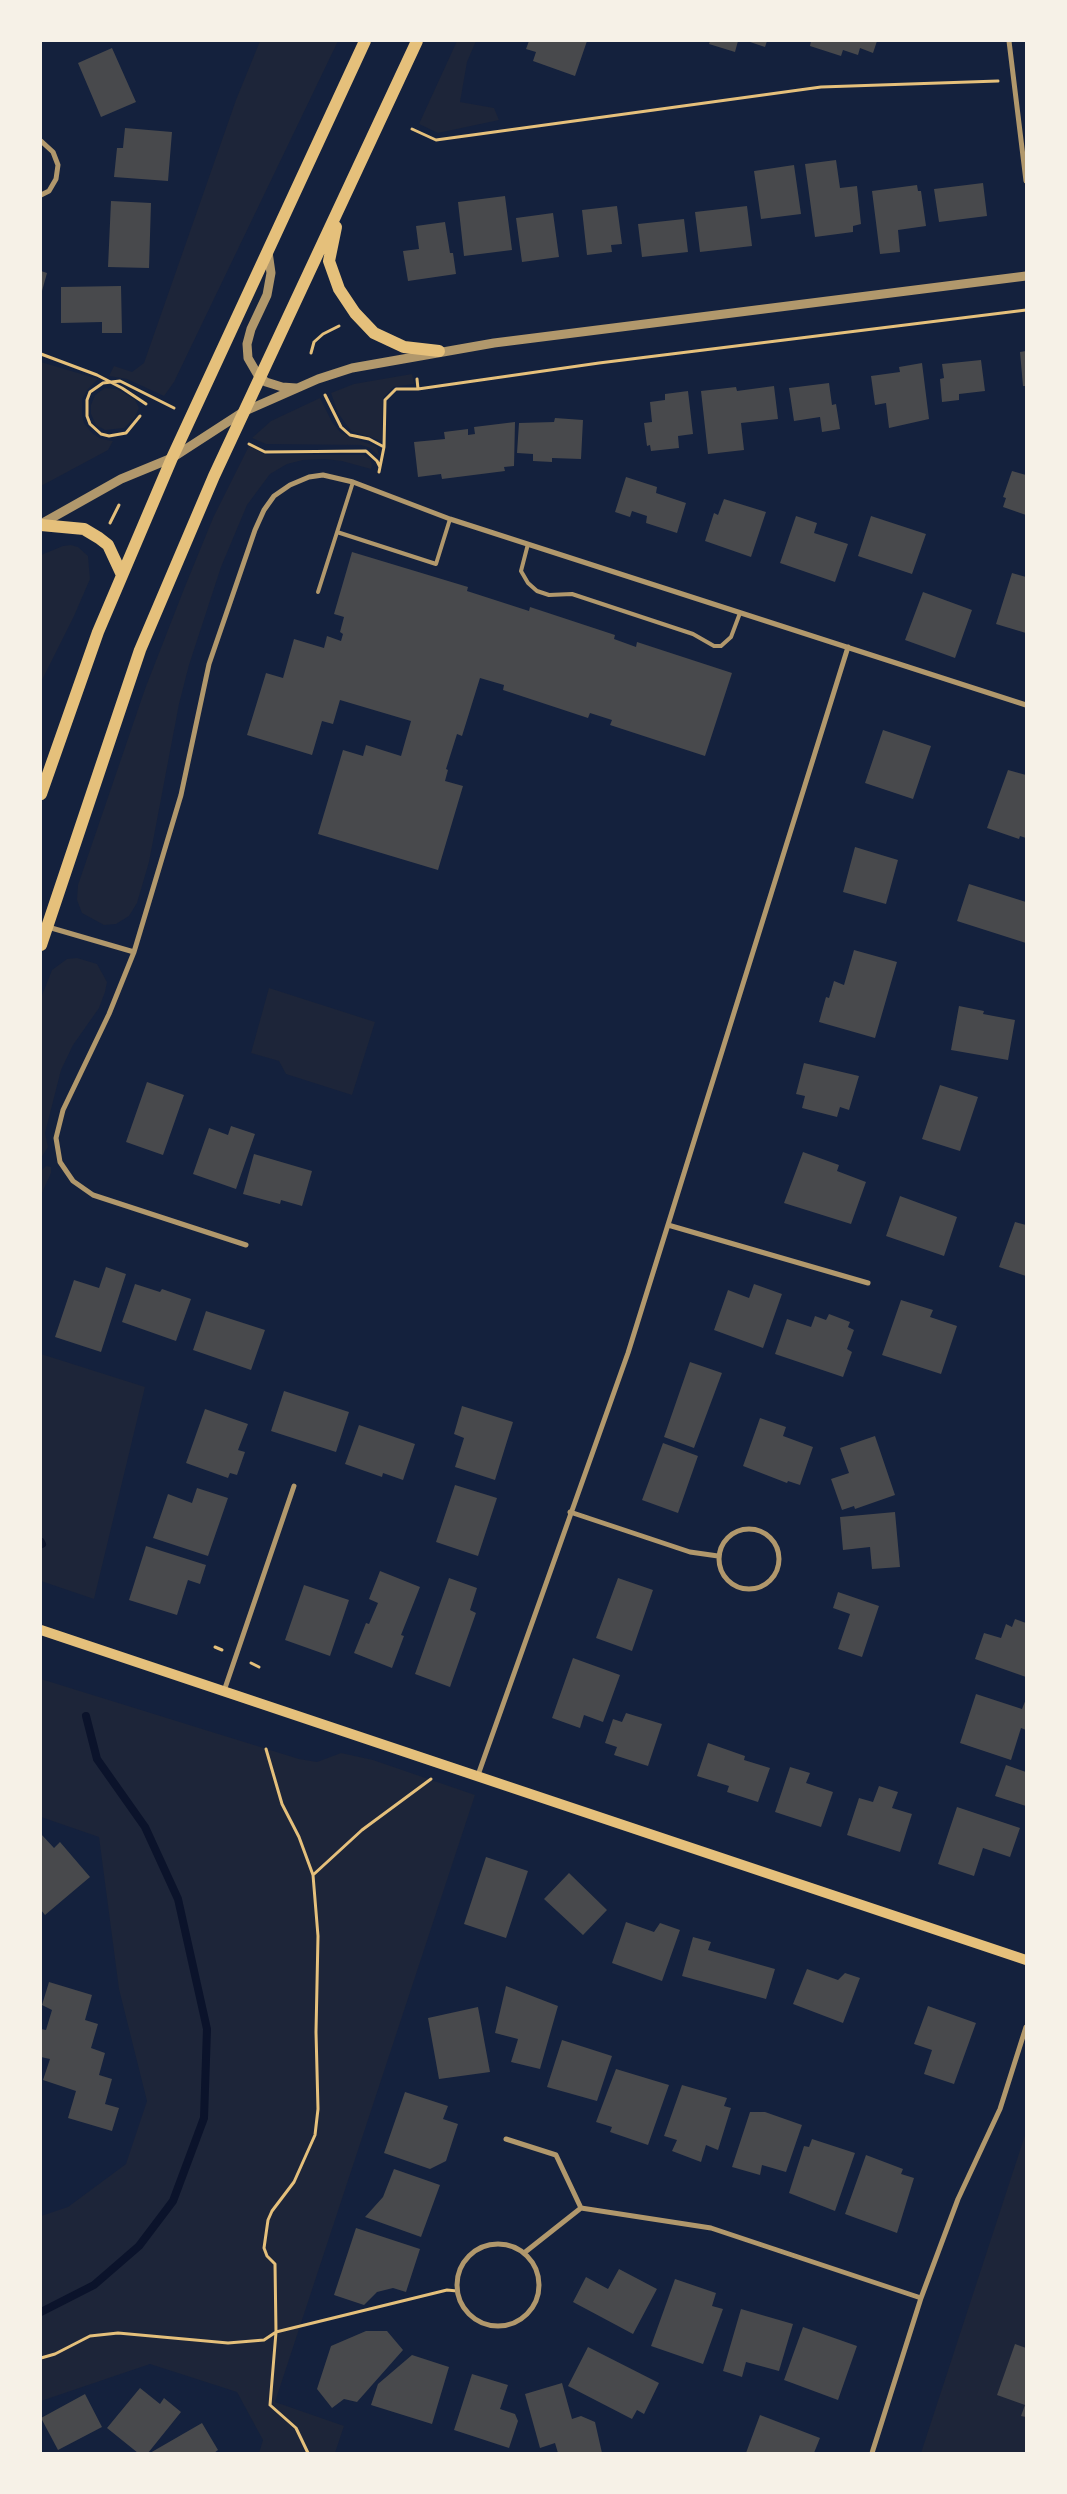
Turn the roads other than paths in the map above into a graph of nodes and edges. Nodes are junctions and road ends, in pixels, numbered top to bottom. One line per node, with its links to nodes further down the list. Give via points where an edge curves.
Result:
1 (365, 41): 8 (main road)
2 (417, 41): 7 (main road)
3 (1009, 41): 5 (street)
4 (41, 141): 6 (street, via 53,152 58,165 56,179 49,191)
5 (1026, 181)
6 (41, 195)
7 (342, 202): 10 (main road, via 328,260 339,290 374,333 404,346); 11 (main road)
8 (268, 252): 11 (street, via 271,273 267,295 247,344 248,358); 14 (main road)
9 (1026, 276): 10 (street)
10 (439, 351): 12 (street, via 352,368)
11 (260, 377): 12 (street, via 282,387); 13 (main road)
12 (298, 388): 13 (street)
13 (244, 412): 14 (street); 26 (main road, via 140,650)
14 (172, 458): 17 (street, via 120,478); 20 (main road)
15 (354, 482): 16 (street); 18 (lane); 28 (street, via 323,475 309,477 274,496 264,510 212,655 181,795)
16 (450, 519): 18 (lane, via 436,564); 19 (street)
17 (41, 525): 20 (main road, via 84,529 99,538 108,544)
18 (337, 532): 21 (lane)
19 (528, 544): 22 (street); 22 (lane, via 522,571 528,583 549,595 572,594 693,634 714,646 721,646 731,637)
20 (122, 575): 25 (main road, via 76,691)
21 (318, 592)
22 (740, 613): 23 (street)
23 (848, 647): 24 (street); 29 (street)
24 (1026, 705)
25 (41, 794)
26 (48, 927): 27 (main road); 28 (street)
27 (41, 945)
28 (134, 952): 30 (street, via 109,1014 63,1110 56,1138 60,1162 73,1181 93,1196)
29 (668, 1225): 31 (street); 33 (street, via 628,1353)
30 (246, 1245)
31 (868, 1284)
32 (294, 1486): 36 (street)
33 (570, 1512): 34 (street, via 690,1552); 37 (street)
34 (718, 1556): 34 (street, via 724,1577 742,1589 764,1585 778,1568 776,1545 760,1530 738,1530 728,1536)
35 (41, 1630): 36 (main road)
36 (224, 1692): 37 (main road)
37 (478, 1775): 38 (main road)
38 (1026, 1960)
39 (1026, 2027): 43 (street, via 1000,2110 958,2199)
40 (506, 2139): 41 (street, via 556,2155)
41 (582, 2208): 42 (street); 43 (street, via 711,2228)
42 (524, 2252): 42 (street, via 536,2269 540,2288 530,2313 519,2322 499,2327 480,2323 469,2315 461,2304 457,2277 472,2253 484,2246 498,2244)
43 (922, 2298): 44 (street)
44 (872, 2453)

